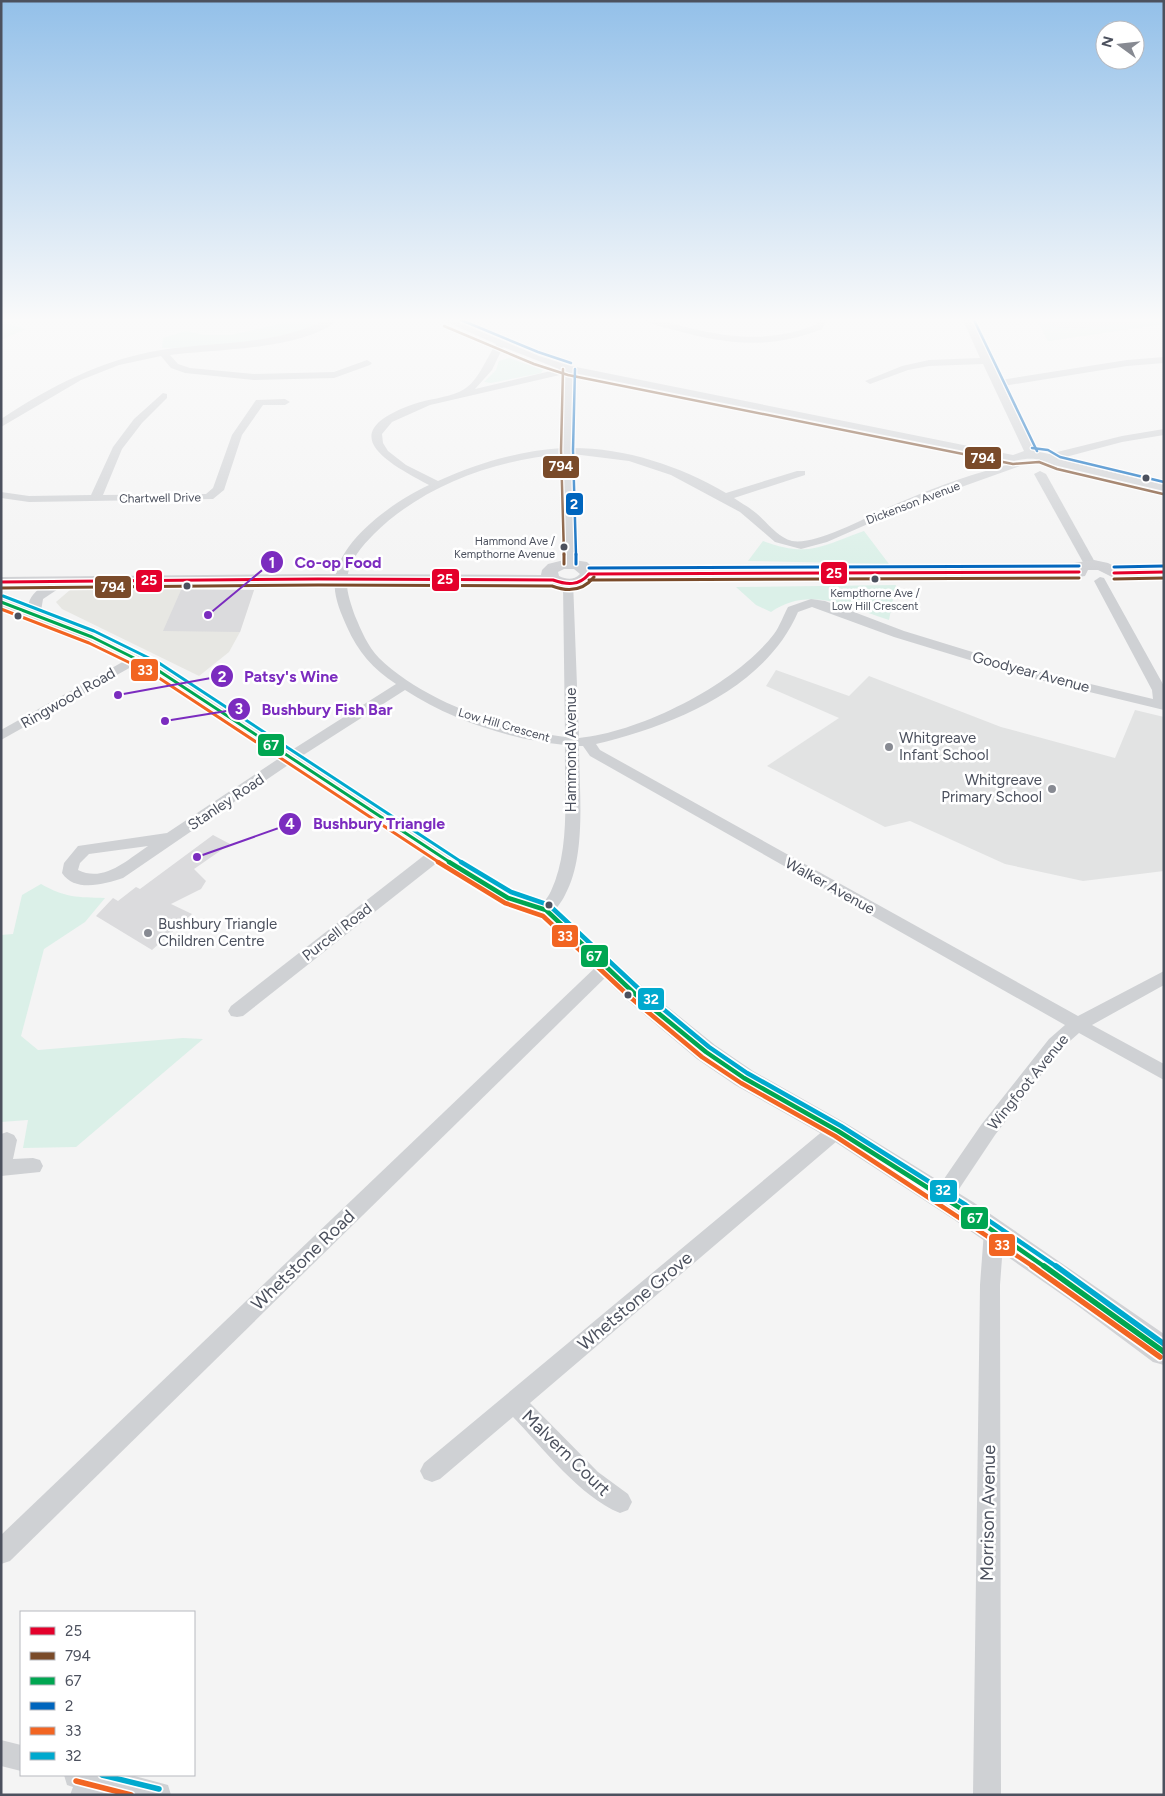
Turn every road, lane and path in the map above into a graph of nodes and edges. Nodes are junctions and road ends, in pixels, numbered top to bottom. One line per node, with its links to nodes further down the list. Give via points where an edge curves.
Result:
1 (31, 404): 8 (street)
2 (155, 404): 21 (street, via 116,449)
3 (259, 404): 21 (street, Chartwell Drive, via 237,435 214,494 204,497)
4 (425, 404): 17 (street, via 386,421 378,429 378,444 384,454)
5 (568, 404): 10 (street)
6 (736, 404): 12 (street)
7 (1007, 404): 11 (street)
8 (1, 424)
9 (1164, 432): 13 (street, via 1122,439)
10 (567, 450): 17 (street, via 496,464); 20 (street, via 652,464 690,478); 22 (street)
11 (1031, 454): 12 (street, Dickenson Avenue); 13 (street)
12 (1015, 462): 15 (street, via 1024,471); 20 (street, Dickenson Avenue, via 804,546 772,537 751,514)
13 (1055, 464): 15 (street); 16 (street)
14 (801, 473): 20 (street)
15 (1040, 474): 23 (street)
16 (1142, 483): 18 (street)
17 (437, 485): 26 (street, via 400,506 369,531 357,545)
18 (1164, 488)
19 (1, 495): 21 (street, Chartwell Drive, via 29,500)
20 (726, 497)
21 (95, 499)
22 (570, 564): 27 (street, via 582,566); 29 (street, via 557,566)
23 (1085, 568): 27 (street); 28 (street, via 1087,578)
24 (1, 572): 26 (street)
25 (1164, 572): 28 (street)
26 (342, 573): 29 (street); 31 (street); 36 (street, Low Hill Crescent, via 346,606 360,641 371,658)
27 (589, 574): 29 (street, via 583,581)
28 (1107, 577): 37 (street)
29 (557, 578): 39 (street, Hammond Avenue)
30 (1, 582): 31 (street)
31 (60, 582): 33 (street, via 36,598 33,604)
32 (1, 602): 33 (street)
33 (35, 614): 35 (street)
34 (899, 634): 37 (street, Goodyear Avenue, via 1024,672); 39 (street, Low Hill Crescent, via 820,604 805,604 793,610 779,637 745,672 722,687 656,722)
35 (135, 659): 38 (street, Ringwood Road); 40 (street, via 207,702)
36 (404, 685): 39 (street, Low Hill Crescent, via 458,713 530,734); 40 (street, Stanley Road)
37 (1161, 698)
38 (1, 736)
39 (580, 742): 43 (street, Hammond Avenue, via 571,845 565,875 558,894); 47 (street, Walker Avenue)
40 (289, 758): 41 (street, Stanley Road); 42 (street)
41 (174, 837): 41 (street, Stanley Road, via 117,874 100,880 85,880 70,873 75,857 84,850)
42 (437, 854): 43 (street, via 508,898); 46 (street, Purcell Road)
43 (546, 910): 44 (street)
44 (606, 967): 49 (street, via 648,1007 732,1070); 59 (street, Whetstone Road)
45 (1164, 977): 47 (street, Wingfoot Avenue)
46 (237, 1011)
47 (1077, 1025): 48 (street, Walker Avenue); 53 (street, Wingfoot Avenue, via 1055,1044 994,1122)
48 (1164, 1073)
49 (837, 1130): 53 (street); 56 (street, Whetstone Grove)
50 (8, 1140): 52 (street)
51 (33, 1166): 52 (street)
52 (1, 1167)
53 (942, 1198): 54 (street)
54 (994, 1231): 55 (street, via 1077,1287); 64 (street, Morrison Avenue, via 990,1285)
55 (1164, 1352)
56 (514, 1402): 57 (street, Whetstone Grove); 58 (street, Malvern Court, via 590,1480)
57 (432, 1471)
58 (620, 1502)
59 (1, 1552)
60 (1, 1752): 61 (street)
61 (20, 1758)
62 (84, 1783): 63 (street)
63 (158, 1795)
64 (987, 1795)

